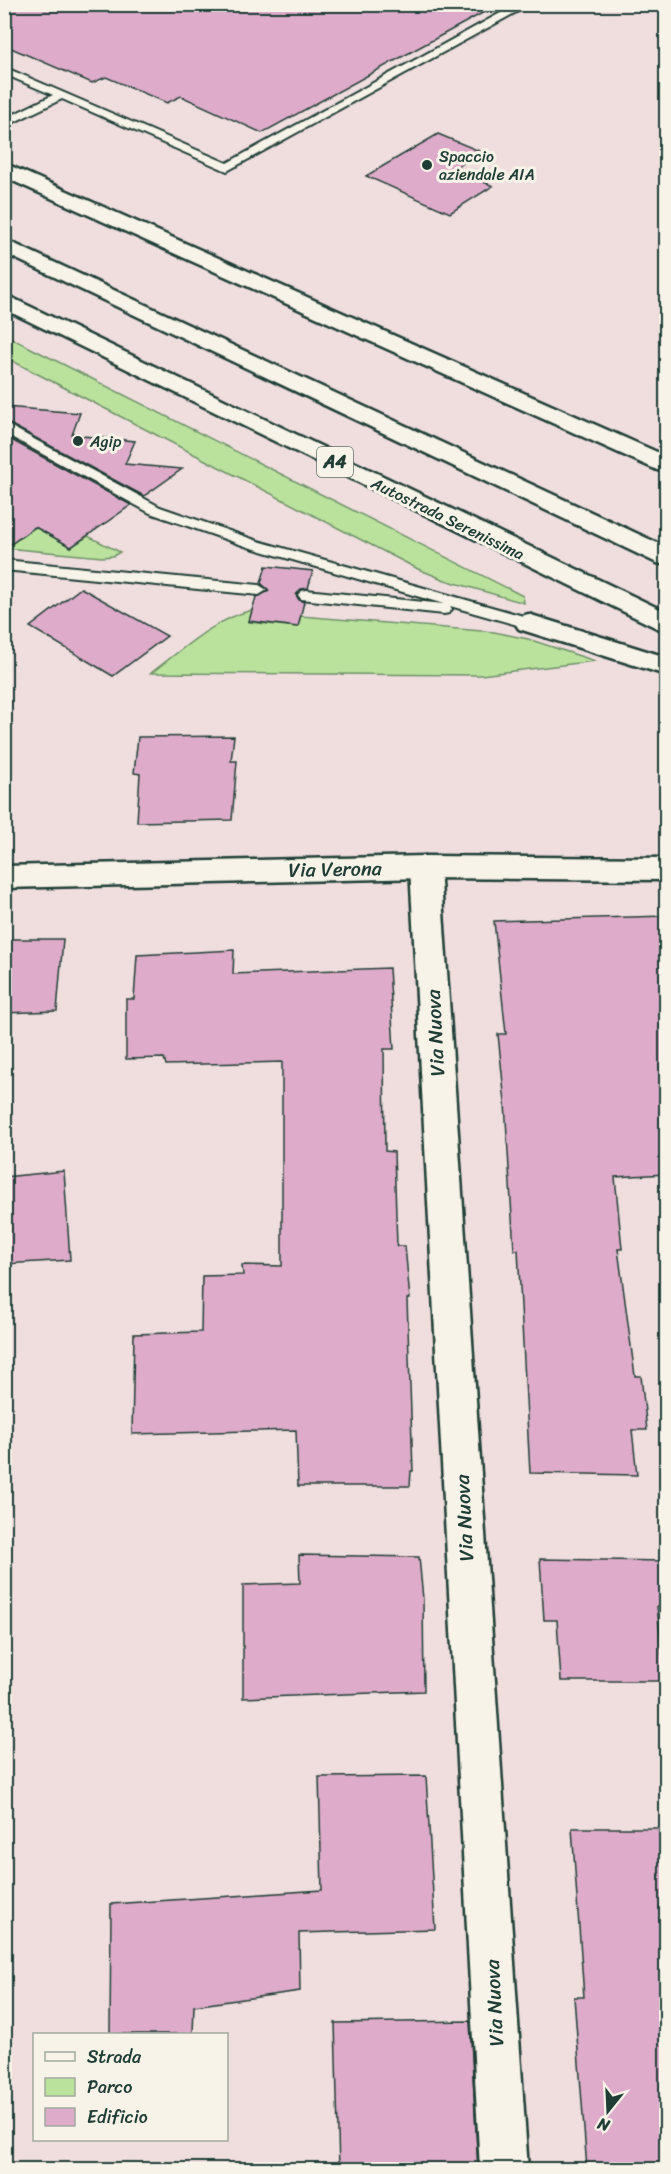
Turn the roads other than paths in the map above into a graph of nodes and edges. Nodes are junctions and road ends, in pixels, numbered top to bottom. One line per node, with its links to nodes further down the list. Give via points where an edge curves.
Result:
1 (526, 4): 3 (lane, via 227,167)
2 (4, 70): 3 (lane)
3 (62, 95): 4 (lane)
4 (4, 124)
5 (4, 169): 9 (main road)
6 (4, 245): 10 (main road)
7 (4, 300): 15 (main road, Autostrada Serenissima / A4)
8 (4, 427): 14 (lane, via 155,510 253,544)
9 (666, 465)
10 (666, 557)
11 (4, 565): 12 (lane)
12 (259, 590)
13 (306, 595): 14 (lane)
14 (493, 614): 16 (lane)
15 (666, 622)
16 (528, 623): 17 (main road)
17 (666, 666)
18 (425, 867): 19 (main road, Via Verona); 20 (main road, Via Verona); 21 (main road, Via Nuova)
19 (666, 869)
20 (4, 877)
21 (504, 2169)

